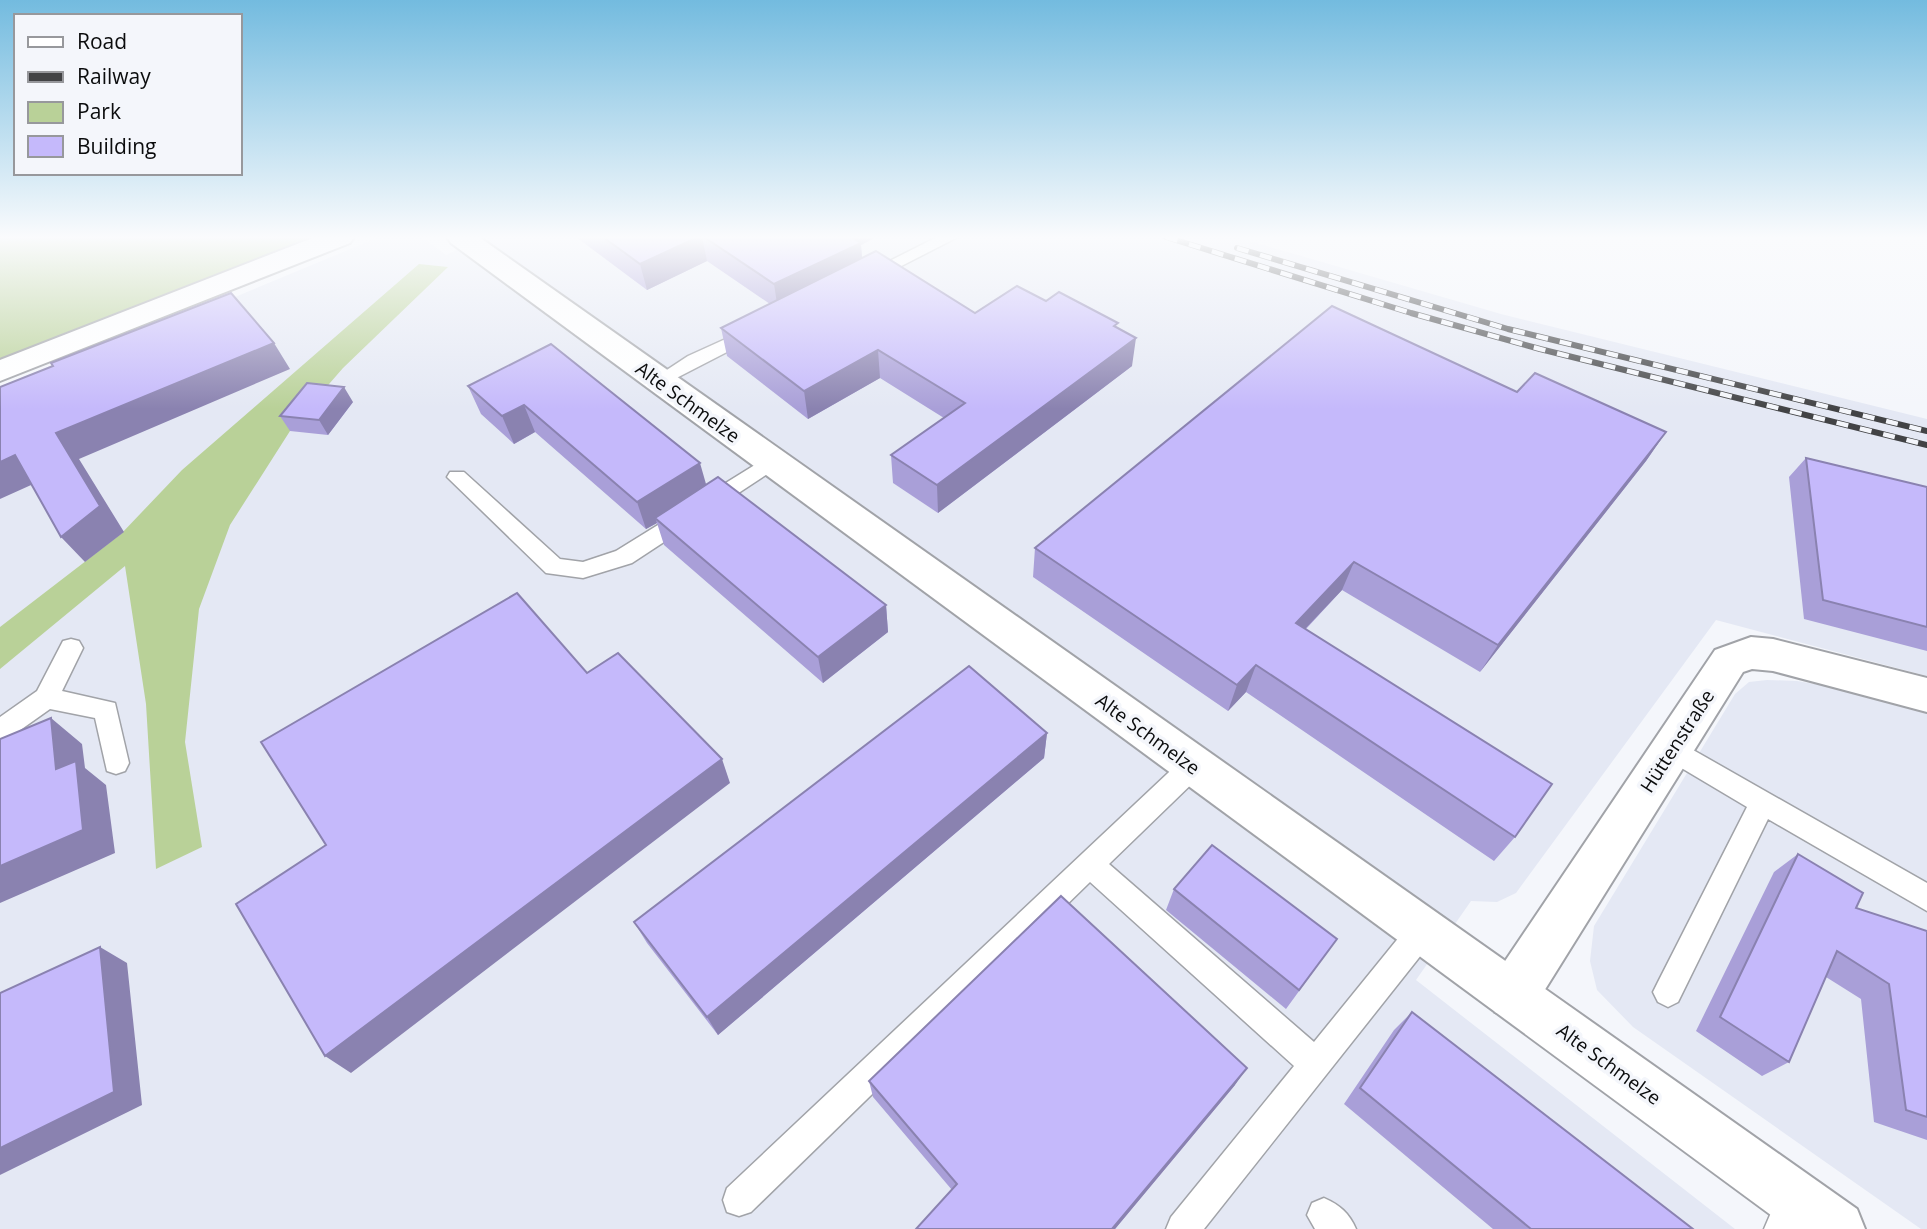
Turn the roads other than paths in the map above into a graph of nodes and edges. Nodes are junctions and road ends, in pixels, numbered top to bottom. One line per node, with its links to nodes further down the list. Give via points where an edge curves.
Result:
1 (194, 294): 4 (street)
2 (539, 294): 5 (street, Alte Schmelze)
3 (767, 325): 5 (lane)
4 (0, 371)
5 (659, 382): 6 (street, Alte Schmelze)
6 (771, 462): 7 (lane, via 624,557 583,570 555,567); 14 (street, Alte Schmelze)
7 (457, 477)
8 (71, 648): 10 (lane)
9 (1927, 695): 12 (street, Hüttenstraße, via 1751,653 1729,661)
10 (46, 698): 11 (lane); 13 (lane, via 106,710)
11 (0, 731)
12 (1672, 749): 15 (lane); 20 (street, Hüttenstraße)
13 (116, 763)
14 (1193, 766): 16 (lane); 18 (street, Alte Schmelze)
15 (1763, 802): 17 (lane); 19 (lane)
16 (1089, 864): 21 (lane); 22 (lane)
17 (1927, 898)
18 (1423, 930): 20 (street, Alte Schmelze); 21 (lane)
19 (1668, 992)
20 (1513, 994): 23 (street, Alte Schmelze)
21 (1315, 1064): 24 (lane)
22 (738, 1200)
23 (1788, 1214): 25 (street, Alte Schmelze)
24 (1183, 1229)
25 (1837, 1229)

